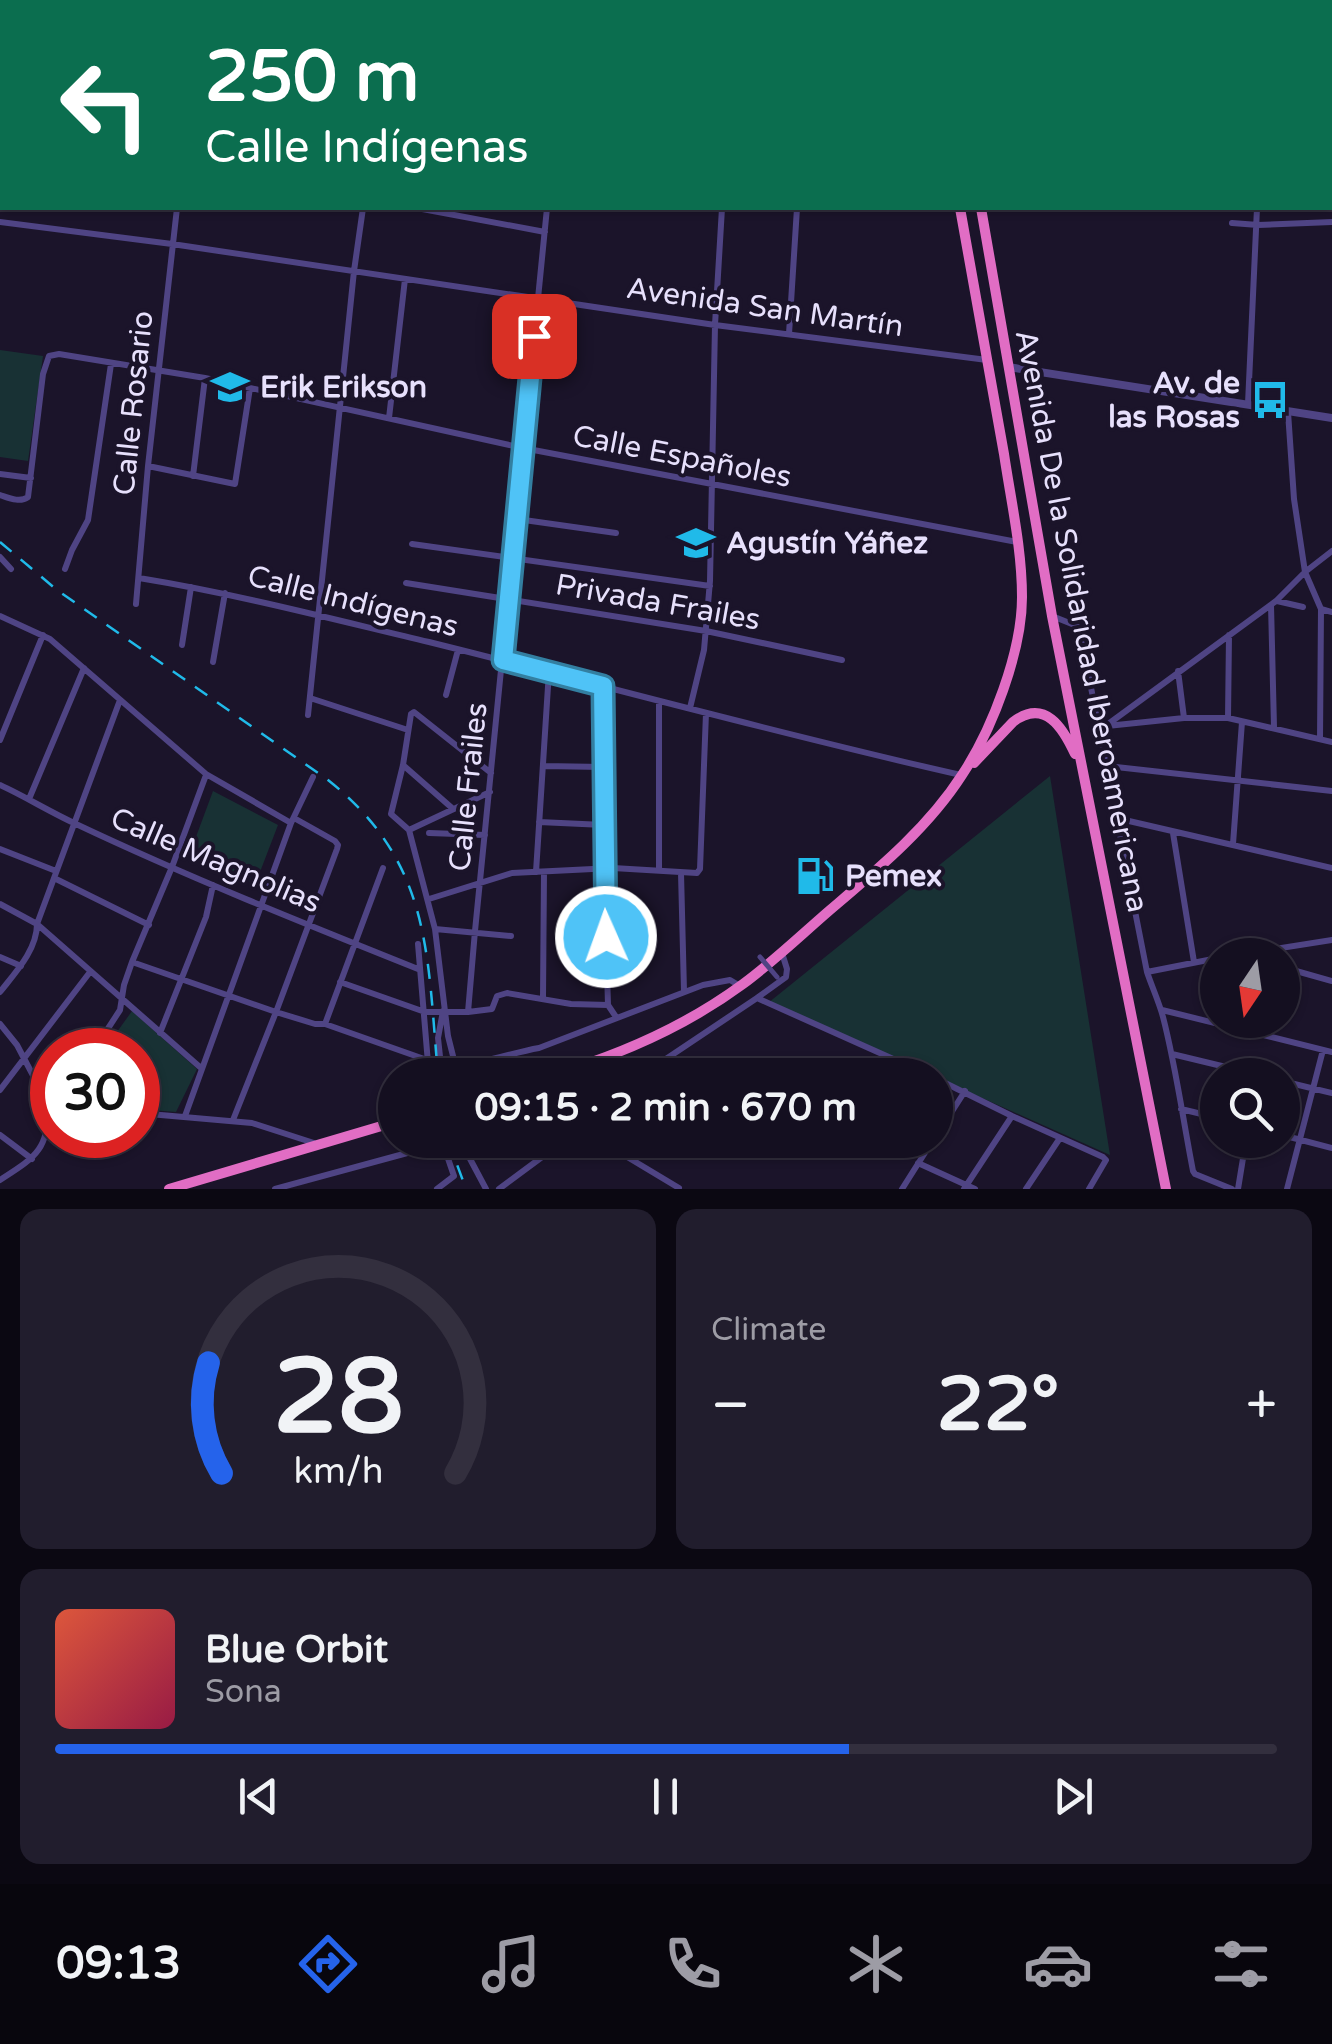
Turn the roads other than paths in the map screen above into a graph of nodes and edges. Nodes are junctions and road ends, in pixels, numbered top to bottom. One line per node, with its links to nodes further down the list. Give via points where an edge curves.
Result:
1 (176, 210): 15 (street, Calle Rosario)
2 (363, 210): 16 (street)
3 (428, 210): 14 (street)
4 (548, 210): 14 (street, Calle Frailes)
5 (722, 210): 19 (street)
6 (797, 210): 20 (street)
7 (960, 210): 21 (highway, Avenida De la Solidaridad Iberoamericana)
8 (981, 210): 23 (highway, Avenida De la Solidaridad Iberoamericana)
9 (1257, 210): 13 (street)
10 (0, 222): 15 (street, Avenida San Martín)
11 (1332, 222): 13 (street)
12 (1232, 223): 13 (street)
13 (1258, 225): 27 (street)
14 (545, 232): 18 (street, Calle Frailes)
15 (172, 244): 16 (street, Avenida San Martín); 24 (street, Calle Rosario)
16 (354, 272): 17 (street, Avenida San Martín); 28 (street)
17 (405, 279): 18 (street, Avenida San Martín); 30 (street)
18 (538, 298): 19 (street, Avenida San Martín); 32 (street, Calle Frailes)
19 (715, 325): 20 (street, Avenida San Martín); 37 (street)
20 (788, 334): 21 (street, Avenida San Martín)
21 (988, 360): 41 (highway, Avenida De la Solidaridad Iberoamericana)
22 (111, 364): 24 (street, Calle Españoles); 36 (street, Calle Españoles, via 49,356); 47 (street, via 88,520)
23 (1008, 367): 27 (street); 62 (highway, Avenida De la Solidaridad Iberoamericana)
24 (160, 370): 25 (street, Calle Españoles); 33 (street, Calle Rosario)
25 (205, 378): 26 (street, Calle Españoles); 35 (street)
26 (250, 388): 28 (street, Calle Españoles); 35 (street, via 236,484)
27 (1248, 404): 29 (street)
28 (341, 408): 30 (street, Calle Españoles); 60 (street)
29 (1288, 412): 31 (street); 48 (street)
30 (390, 418): 32 (street, Calle Españoles)
31 (1332, 418)
32 (524, 448): 37 (street, Calle Españoles); 39 (street, Calle Frailes)
33 (148, 466): 35 (street); 49 (street, Calle Rosario)
34 (0, 474): 36 (street)
35 (193, 476)
36 (31, 478): 38 (street, via 24,500)
37 (711, 484): 41 (street, Calle Españoles); 51 (street)
38 (0, 495)
39 (517, 519): 40 (street); 45 (street, Calle Frailes)
40 (616, 533)
41 (1018, 542): 98 (highway, Avenida De la Solidaridad Iberoamericana, via 1022,597 1011,662)
42 (412, 544): 45 (street)
43 (1332, 551): 48 (street)
44 (0, 557): 46 (street)
45 (513, 559): 51 (street); 54 (street, Calle Frailes)
46 (11, 569)
47 (65, 569)
48 (1306, 572): 55 (street); 58 (street)
49 (139, 578): 52 (street, Calle Indígenas); 56 (street, Calle Rosario)
50 (406, 583): 54 (street, Privada Frailes)
51 (710, 586): 63 (street)
52 (192, 587): 53 (street, Calle Indígenas); 66 (street)
53 (226, 592): 60 (street, Calle Indígenas); 70 (street)
54 (509, 599): 63 (street, Privada Frailes); 68 (street, Calle Frailes)
55 (1273, 603): 57 (street); 65 (street); 86 (street)
56 (136, 604)
57 (1302, 607)
58 (1320, 609): 59 (street); 88 (street)
59 (1332, 612)
60 (319, 615): 67 (street, Calle Indígenas); 76 (street)
61 (0, 616): 64 (street)
62 (1052, 616): 85 (street, via 1077,626); 95 (highway, Avenida De la Solidaridad Iberoamericana)
63 (706, 631): 69 (street, Privada Frailes); 79 (street)
64 (43, 635): 71 (street); 89 (street)
65 (1229, 636): 72 (street); 83 (street)
66 (182, 646)
67 (458, 650): 68 (street, Calle Indígenas); 75 (street)
68 (503, 660): 73 (street, Calle Indígenas); 96 (street, Calle Frailes)
69 (842, 660)
70 (212, 662)
71 (84, 668): 77 (street); 104 (street)
72 (1178, 671): 82 (street); 85 (street)
73 (549, 672): 74 (street, Calle Indígenas); 92 (street)
74 (603, 686): 78 (street, Calle Indígenas); 94 (street)
75 (446, 695)
76 (310, 698): 81 (street); 87 (street)
77 (120, 700): 97 (street); 109 (street)
78 (659, 702): 79 (street, Calle Indígenas); 121 (street)
79 (690, 708): 80 (street, Calle Indígenas)
80 (706, 713): 98 (street, Calle Indígenas); 123 (street, via 700,871)
81 (308, 716)
82 (1184, 718): 83 (street); 85 (street)
83 (1228, 718): 84 (street)
84 (1242, 722): 86 (street); 100 (street)
85 (1102, 728): 93 (street)
86 (1274, 728): 88 (street)
87 (408, 730): 91 (street); 96 (street, via 411,714 418,713)
88 (1320, 739): 90 (street)
89 (0, 740)
90 (1332, 742)
91 (403, 765): 105 (street); 111 (street, via 391,814)
92 (543, 766): 94 (street); 108 (street)
93 (1107, 766): 100 (street); 106 (street)
94 (603, 767): 110 (street)
95 (1082, 769): 98 (highway, via 1059,726 1031,713 1018,717); 229 (highway, Avenida De la Solidaridad Iberoamericana)
96 (492, 773): 103 (street, Calle Frailes)
97 (206, 774): 107 (street); 117 (street)
98 (962, 775): 140 (highway, Avenida De la Solidaridad Iberoamericana, via 897,850)
99 (312, 778): 107 (street)
100 (1236, 780): 102 (street); 115 (street)
101 (0, 785): 104 (street, Calle Magnolias)
102 (1332, 791)
103 (490, 792): 105 (street); 114 (street, Calle Frailes)
104 (29, 799): 109 (street, Calle Magnolias)
105 (452, 808): 111 (street)
106 (1116, 818): 113 (street); 149 (street)
107 (292, 821): 129 (street); 132 (street, via 338,844)
108 (539, 822): 110 (street); 122 (street)
109 (73, 823): 117 (street, Calle Magnolias); 124 (street)
110 (604, 825): 120 (street)
111 (409, 830): 127 (street)
112 (429, 833): 114 (street)
113 (1173, 833): 115 (street); 145 (street)
114 (486, 835): 125 (street, Calle Frailes)
115 (1232, 844): 119 (street)
116 (0, 849): 124 (street)
117 (172, 867): 126 (street, Calle Magnolias); 131 (street)
118 (383, 868): 137 (street)
119 (1332, 868)
120 (604, 869): 121 (street); 122 (street); 162 (street)
121 (660, 871): 123 (street)
122 (540, 872): 125 (street); 159 (street)
123 (681, 873): 157 (street)
124 (55, 875): 130 (street); 131 (street)
125 (481, 882): 127 (street); 134 (street, Calle Frailes)
126 (213, 885): 129 (street, Calle Magnolias); 152 (street)
127 (429, 898): 133 (street)
128 (0, 904): 130 (street)
129 (261, 906): 132 (street, Calle Magnolias); 158 (street)
130 (37, 924): 146 (street); 148 (street)
131 (148, 925): 144 (street)
132 (308, 925): 137 (street, Calle Magnolias); 164 (street)
133 (435, 929): 134 (street); 166 (street)
134 (474, 931): 135 (street); 167 (street, Calle Frailes)
135 (510, 936)
136 (1332, 940): 139 (street)
137 (355, 943): 147 (street, Calle Magnolias); 154 (street)
138 (418, 944): 147 (street)
139 (1300, 945)
140 (782, 953): 155 (highway, Avenida De la Solidaridad Iberoamericana); 160 (street, via 786,976)
141 (760, 957): 151 (street, bridge)
142 (0, 958): 146 (street)
143 (1200, 961): 145 (street)
144 (132, 962): 152 (street); 161 (street)
145 (1194, 962): 149 (street)
146 (20, 966): 156 (street)
147 (418, 969): 165 (street)
148 (90, 972): 161 (street); 185 (street)
149 (1148, 972): 163 (street)
150 (1300, 972): 153 (street)
151 (777, 977)
152 (182, 979): 158 (street); 173 (street)
153 (1332, 980)
154 (340, 982): 165 (street); 170 (street)
155 (740, 986): 157 (street, via 730,980); 182 (highway, Avenida De la Solidaridad Iberoamericana, via 659,1034)
156 (0, 992)
157 (684, 992): 168 (street)
158 (227, 996): 164 (street); 187 (street)
159 (542, 998): 162 (street); 167 (street, via 500,994 492,1008)
160 (757, 998): 183 (street); 184 (street)
161 (123, 999): 171 (street); 172 (street)
162 (608, 1006): 168 (street)
163 (1162, 1010): 174 (street); 176 (street)
164 (276, 1012): 170 (street); 201 (street)
165 (424, 1012): 166 (street); 178 (street)
166 (445, 1012): 167 (street); 179 (street); 180 (street)
167 (468, 1012)
168 (616, 1018): 181 (street)
169 (0, 1024): 185 (street)
170 (324, 1024): 177 (street)
171 (108, 1028)
172 (155, 1028)
173 (160, 1033): 187 (street)
174 (1323, 1049): 175 (street); 191 (street)
175 (1332, 1052)
176 (1172, 1054): 186 (street); 195 (street)
177 (421, 1058)
178 (427, 1058)
179 (440, 1058)
180 (454, 1058)
181 (501, 1058)
182 (602, 1058)
183 (667, 1058)
184 (892, 1058)
185 (23, 1060): 188 (street); 192 (street)
186 (1200, 1061)
187 (201, 1068): 199 (street)
188 (30, 1072)
189 (1300, 1085): 191 (street)
190 (953, 1086): 193 (street)
191 (1313, 1088): 194 (street); 205 (street)
192 (0, 1090)
193 (965, 1091): 196 (street); 200 (street)
194 (1332, 1093)
195 (1181, 1109): 198 (street); 230 (street, via 1194,1173)
196 (953, 1110)
197 (160, 1114): 199 (street)
198 (1200, 1114)
199 (185, 1116): 201 (street)
200 (1012, 1116): 204 (street); 220 (street)
201 (233, 1120): 206 (street)
202 (378, 1127): 206 (highway)
203 (0, 1135): 216 (street)
204 (1060, 1138): 227 (street); 228 (street, via 1106,1160)
205 (1300, 1140): 207 (street)
206 (320, 1145): 221 (highway)
207 (1332, 1148)
208 (390, 1158): 222 (street)
209 (448, 1158): 223 (street, via 454,1176)
210 (470, 1158): 224 (street)
211 (540, 1158): 225 (street)
212 (629, 1158): 219 (street)
213 (922, 1158): 217 (street)
214 (1242, 1158): 230 (street)
215 (1296, 1158): 231 (street)
216 (32, 1159): 218 (street)
217 (918, 1164): 220 (street); 226 (street)
218 (0, 1180)
219 (680, 1188)
220 (968, 1188)
221 (169, 1189)
222 (277, 1189)
223 (437, 1189)
224 (486, 1189)
225 (500, 1189)
226 (902, 1189)
227 (1026, 1189)
228 (1089, 1189)
229 (1166, 1189)
230 (1235, 1189)
231 (1288, 1189)

